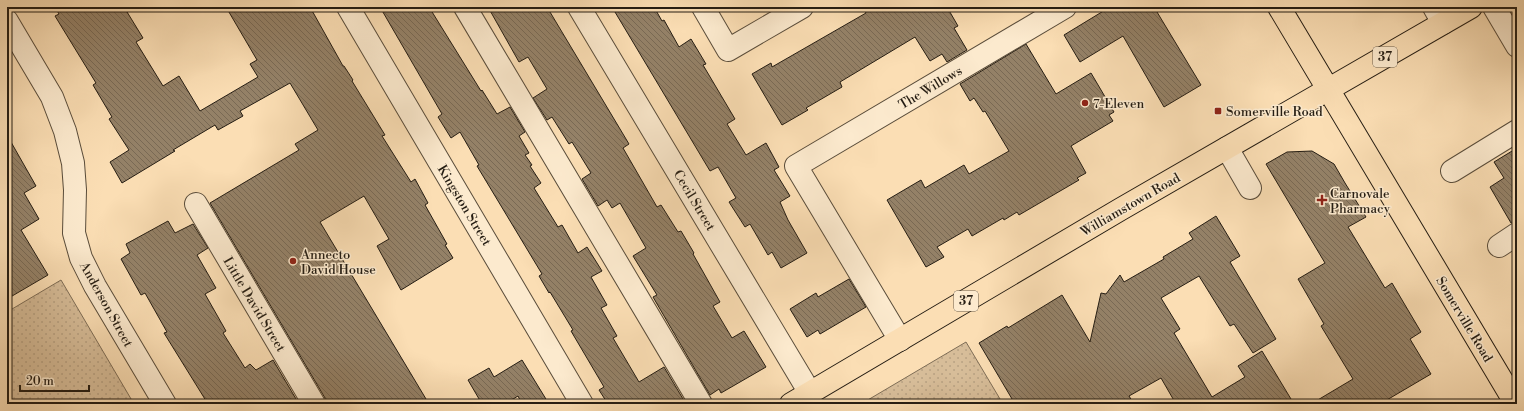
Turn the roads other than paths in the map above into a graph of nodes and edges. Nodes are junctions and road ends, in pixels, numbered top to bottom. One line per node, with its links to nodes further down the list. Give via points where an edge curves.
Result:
1 (348, 7): 25 (street, Kingston Street)
2 (465, 7): 26 (street)
3 (579, 7): 22 (street, Cecil Street)
4 (703, 7): 5 (street, via 728,50)
5 (802, 7)
6 (1065, 7): 21 (street, The Willows, via 796,166)
7 (1279, 7): 13 (main road, Somerville Road)
8 (1471, 7): 10 (main road, Williamstown Road / 37)
9 (1494, 7): 12 (street)
10 (1438, 15): 13 (main road, Williamstown Road / 37)
11 (7, 20): 23 (street, Anderson Street, via 52,97 65,131 73,163 74,233 81,258)
12 (1517, 46)
13 (1328, 90): 15 (main road, Williamstown Road / 37); 28 (main road, Somerville Road)
14 (1517, 131): 16 (street)
15 (1226, 148): 17 (street); 21 (main road, Williamstown Road / 37)
16 (1452, 171)
17 (1250, 188)
18 (196, 204): 24 (street, Little David Street)
19 (1517, 234): 20 (street)
20 (1499, 246)
21 (900, 340): 22 (main road, Williamstown Road / 37)
22 (810, 393): 27 (main road, Williamstown Road / 37)
23 (165, 404)
24 (314, 404)
25 (582, 404)
26 (700, 404)
27 (791, 404)
28 (1516, 404)

